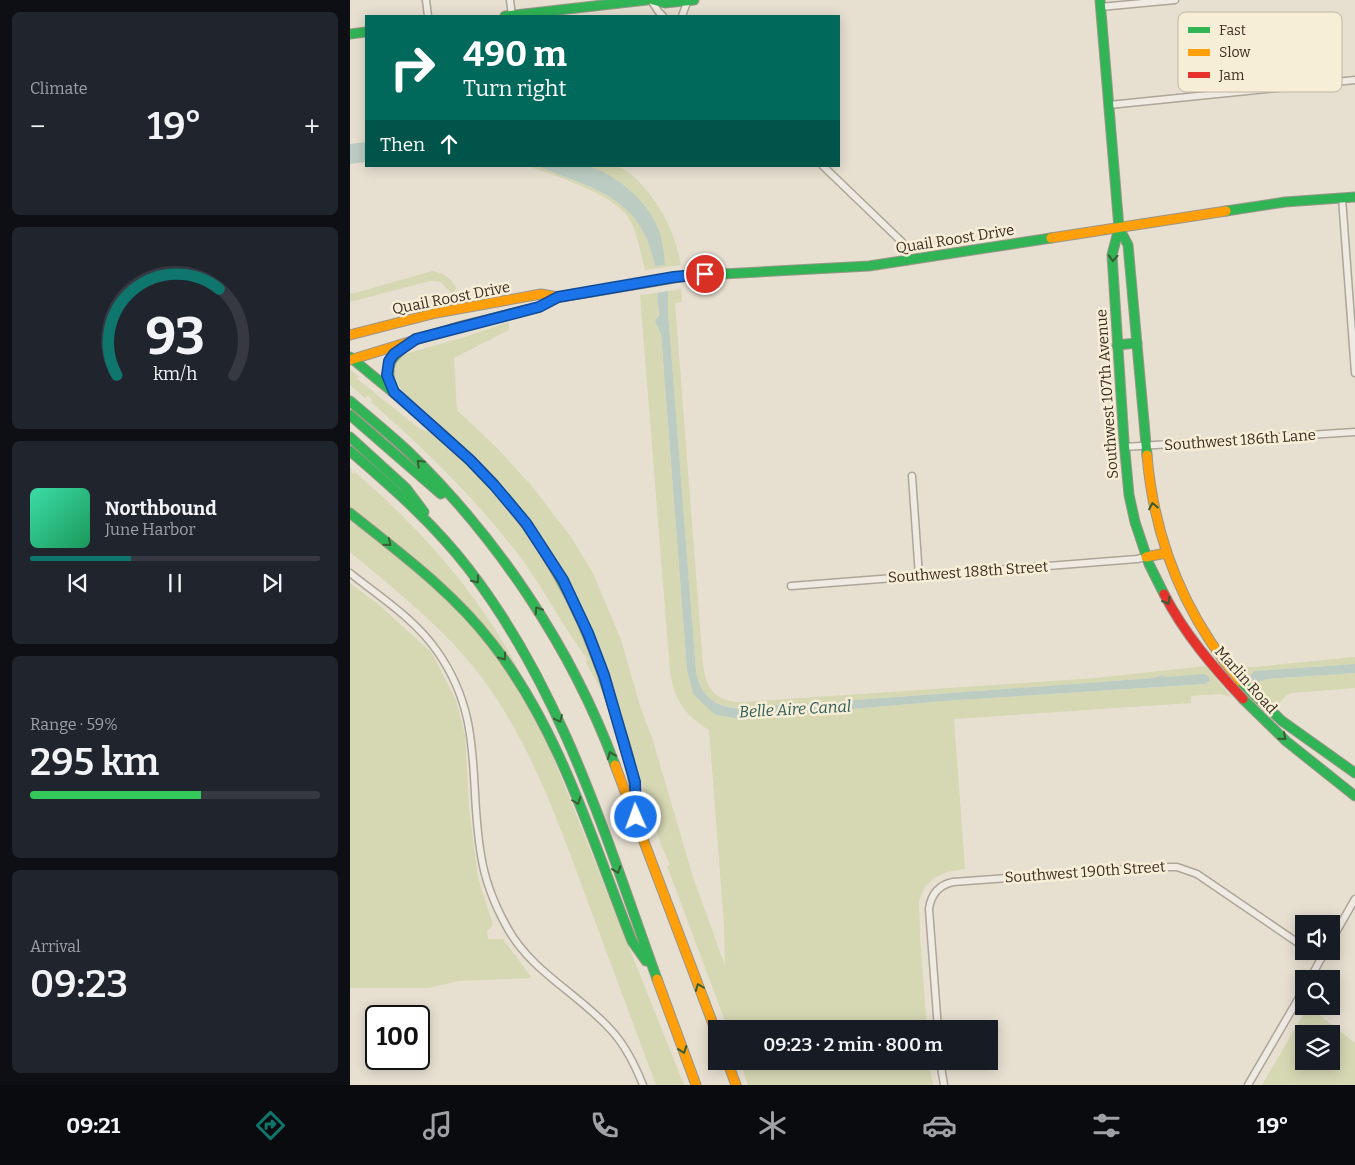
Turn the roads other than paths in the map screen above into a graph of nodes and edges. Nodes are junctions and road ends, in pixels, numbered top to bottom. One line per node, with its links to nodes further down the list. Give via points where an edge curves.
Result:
1 (426, 0): 7 (street)
2 (510, 0): 8 (street)
3 (650, 0): 4 (main road, via 665,3); 9 (main road); 10 (street)
4 (692, 0): 11 (street)
5 (1175, 0): 6 (street)
6 (1100, 4): 17 (main road, Southwest 107th Avenue)
7 (428, 15)
8 (509, 15)
9 (518, 15)
10 (662, 15)
11 (682, 15)
12 (365, 32): 13 (main road)
13 (350, 34)
14 (1355, 80): 15 (street)
15 (1342, 81)
16 (1241, 92): 17 (street)
17 (1108, 106): 21 (main road, Southwest 107th Avenue)
18 (824, 167): 22 (street, via 902,242)
19 (1355, 197): 20 (main road, Quail Roost Drive)
20 (1342, 198): 21 (main road, Quail Roost Drive, via 1255,206); 24 (street)
21 (1119, 228): 22 (main road, Quail Roost Drive); 29 (main road, Southwest 107th Avenue, via 1128,245); 30 (main road, Southwest 107th Avenue, one-way to 30, via 1112,255)
22 (907, 261): 23 (main road, Quail Roost Drive, via 833,269 686,276)
23 (558, 297): 26 (main road, Quail Roost Drive, via 542,294 436,313); 28 (main road, Quail Roost Drive, via 539,307)
24 (1353, 320): 32 (street)
25 (350, 329): 26 (main road)
26 (374, 329): 27 (main road, Quail Roost Drive)
27 (350, 335)
28 (416, 339): 31 (main road, Quail Roost Drive); 33 (main road, via 389,361 387,375)
29 (1137, 343): 30 (main road); 38 (main road, Southwest 107th Avenue)
30 (1117, 344): 39 (main road, Southwest 107th Avenue)
31 (351, 358): 33 (main road)
32 (1355, 373)
33 (394, 392): 52 (main road, via 494,485 526,523 563,580 586,627 606,682 635,782)
34 (350, 401): 43 (main road, one-way to 34, via 410,453)
35 (350, 415): 43 (main road)
36 (1355, 432): 38 (street, Southwest 186th Lane)
37 (350, 437): 44 (main road, via 406,488)
38 (1146, 446): 39 (street, Southwest 186th Lane); 45 (main road, Southwest 107th Avenue, one-way to 38, via 1152,503)
39 (1124, 447): 46 (main road, Southwest 107th Avenue, via 1131,504)
40 (350, 451): 44 (main road)
41 (912, 476): 48 (street)
42 (350, 512): 56 (main road, one-way to 56, via 454,599 510,667 541,718 632,941)
43 (464, 512): 52 (main road, one-way to 43, via 593,712 557,641 514,574)
44 (445, 541): 56 (main road, one-way to 56, via 510,628 549,699 582,773)
45 (1166, 553): 46 (main road); 50 (main road, Marlin Road, via 1192,612 1215,650 1235,674 1282,721)
46 (1146, 557): 48 (street, Southwest 188th Street); 51 (main road, Marlin Road, one-way to 51, via 1169,606 1223,678 1269,726)
47 (350, 573): 62 (street, via 417,627 437,650 455,681 471,735 482,863 494,903 509,932 536,963 611,1030)
48 (920, 576): 49 (street, Southwest 188th Street)
49 (791, 586)
50 (1355, 773)
51 (1355, 796)
52 (636, 817): 58 (main road, one-way to 52)
53 (1355, 899): 54 (street)
54 (1340, 925)
55 (1295, 942): 59 (street, Southwest 190th Street, via 1202,877 1177,867 946,883 931,898 929,909)
56 (653, 971): 63 (main road, one-way to 63)
57 (1295, 1004): 66 (street)
58 (712, 1020)
59 (937, 1020)
60 (730, 1070): 64 (main road)
61 (942, 1070): 65 (street)
62 (643, 1085)
63 (696, 1085)
64 (736, 1085)
65 (944, 1085)
66 (1248, 1085)

